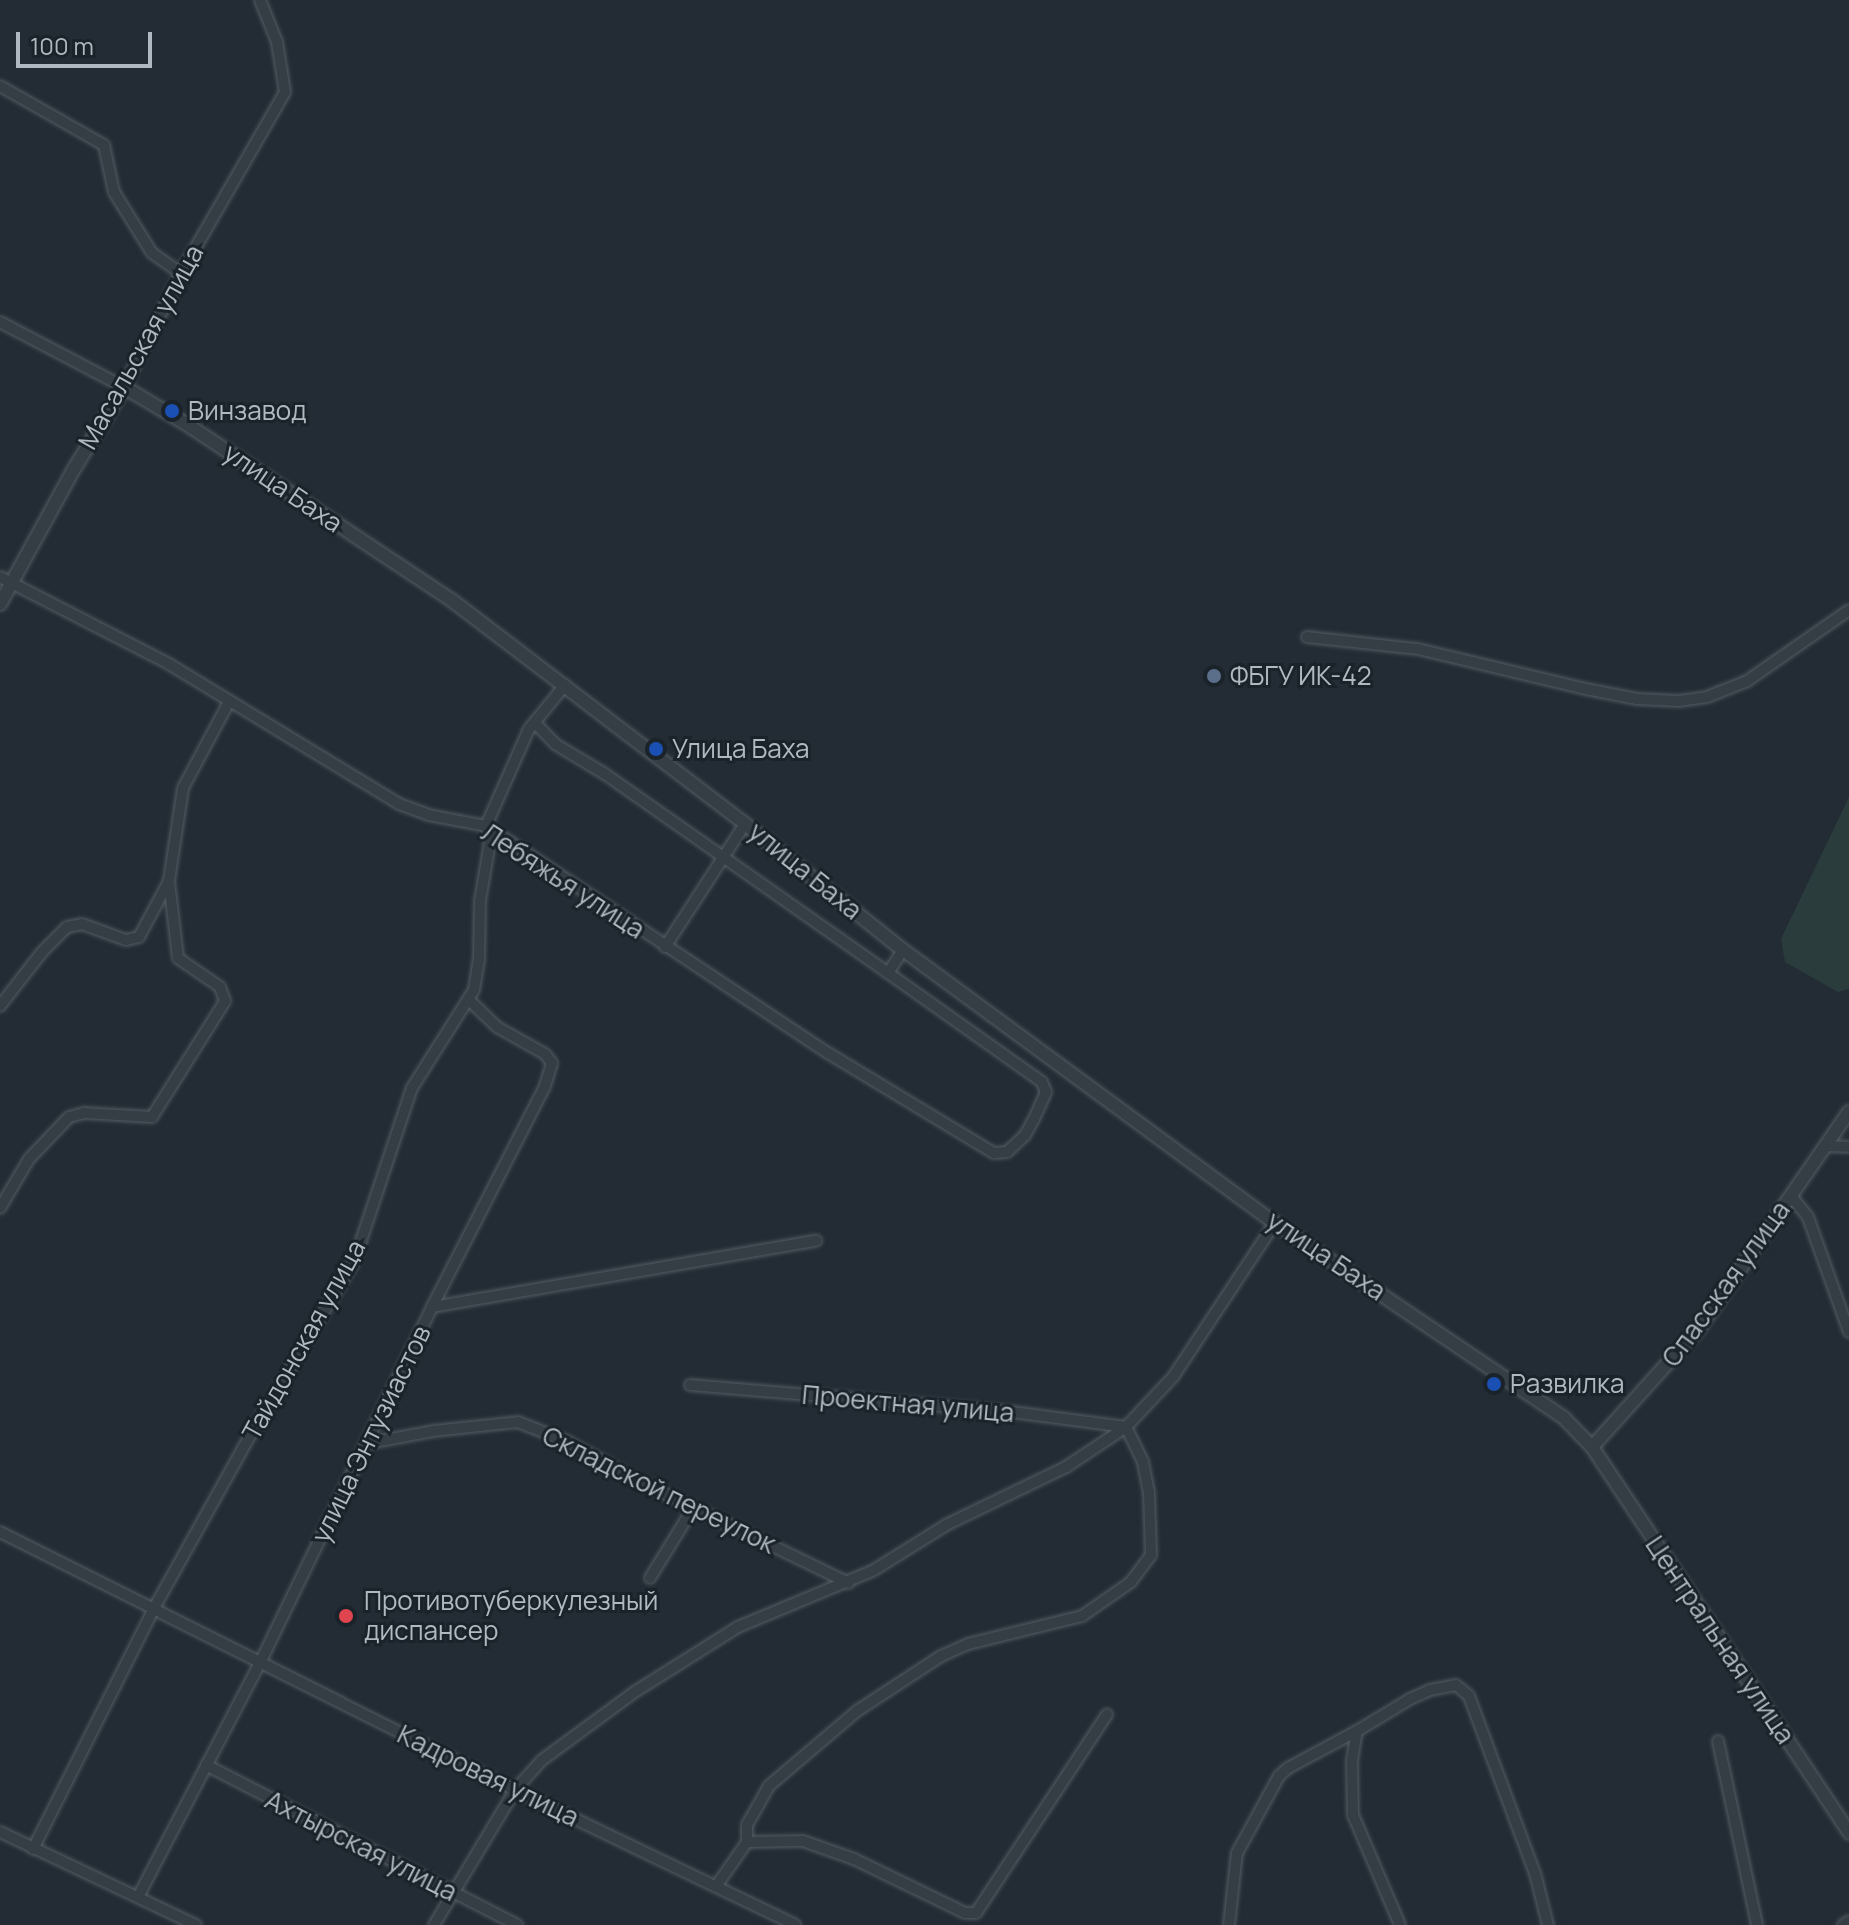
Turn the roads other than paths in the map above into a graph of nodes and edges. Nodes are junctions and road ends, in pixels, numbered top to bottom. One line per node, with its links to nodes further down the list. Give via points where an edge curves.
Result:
1 (260, 0): 3 (street, Масальская улица, via 277,42 285,92)
2 (0, 86): 3 (street, via 104,145 114,192 152,253)
3 (181, 273): 5 (street, Масальская улица)
4 (0, 322): 5 (street, улица Баха)
5 (124, 387): 6 (street, Масальская улица); 10 (street, улица Баха, via 454,602)
6 (6, 580): 7 (street, Масальская улица); 11 (street, Лебяжья улица, via 169,664)
7 (0, 604)
8 (1849, 610): 9 (street, via 1747,681 1707,697 1679,701 1586,689 1418,649)
9 (1307, 637)
10 (565, 685): 12 (street, Тайдонская улица); 13 (street, улица Баха)
11 (229, 702): 14 (street, Лебяжья улица, via 399,804); 16 (street, via 183,788)
12 (535, 723): 14 (street, Тайдонская улица, via 514,757); 15 (street, via 555,744)
13 (745, 824): 15 (street); 18 (street, улица Баха)
14 (486, 826): 17 (street, Лебяжья улица); 20 (street, Тайдонская улица, via 490,842 480,901 479,960)
15 (723, 859): 17 (street); 19 (street)
16 (169, 881): 21 (street, via 139,937 126,940 82,924 67,927); 26 (street, via 178,958 220,987 225,1001 159,1110 148,1118 84,1113 69,1117 29,1159)
17 (665, 947): 19 (street, Лебяжья улица, via 994,1153 1007,1152 1025,1135 1046,1092 1042,1082)
18 (903, 950): 19 (street); 27 (street, улица Баха)
19 (888, 973)
20 (469, 1000): 29 (street, улица Энтузиастов, via 497,1027 552,1063 505,1168); 39 (street, Тайдонская улица, via 412,1088 355,1259)
21 (0, 1006)
22 (1849, 1112): 23 (street, Спасская улица)
23 (1824, 1146): 24 (street); 25 (street, Спасская улица)
24 (1849, 1147)
25 (1791, 1196): 30 (street, via 1808,1217); 34 (street, Спасская улица, via 1700,1327)
26 (0, 1208)
27 (1275, 1223): 32 (street, via 1173,1377); 34 (street, улица Баха, via 1564,1418)
28 (816, 1241): 29 (street)
29 (432, 1307): 33 (street, улица Энтузиастов)
30 (1849, 1332)
31 (690, 1385): 32 (street, Проектная улица)
32 (1126, 1427): 38 (street, via 1066,1467 948,1524); 48 (street, via 1146,1475 1152,1544 1148,1562 1131,1582 1082,1616 968,1644 941,1656 857,1711 769,1786 747,1825)
33 (369, 1443): 35 (street, Складской переулок, via 518,1422 566,1441); 40 (street, улица Энтузиастов)
34 (1592, 1447): 47 (street, Центральная улица)
35 (693, 1508): 37 (street); 38 (street, Складской переулок)
36 (0, 1532): 39 (street, Кадровая улица)
37 (650, 1578)
38 (849, 1583): 45 (street, via 738,1627 636,1691 554,1751)
39 (153, 1610): 40 (street, Кадровая улица); 49 (street, Тайдонская улица)
40 (260, 1663): 44 (street, улица Энтузиастов); 45 (street, Кадровая улица)
41 (1107, 1714): 48 (street, via 976,1913 965,1913 813,1843)
42 (1357, 1731): 58 (street, via 1279,1776 1237,1853); 59 (street, via 1353,1815); 60 (street, via 1430,1690 1456,1685 1464,1689 1520,1830)
43 (1718, 1741): 61 (street)
44 (206, 1765): 51 (street, Ахтырская улица); 52 (street, улица Энтузиастов)
45 (515, 1790): 50 (street, Кадровая улица); 51 (street)
46 (0, 1832): 49 (street)
47 (1849, 1833)
48 (747, 1842): 50 (street)
49 (33, 1849): 52 (street)
50 (717, 1885): 57 (street, Кадровая улица)
51 (453, 1894): 55 (street); 56 (street, Ахтырская улица)
52 (138, 1897): 54 (street)
53 (1849, 1921): 62 (street)
54 (196, 1925)
55 (434, 1925)
56 (517, 1925)
57 (795, 1925)
58 (1229, 1925)
59 (1400, 1925)
60 (1548, 1925)
61 (1757, 1925)
62 (1843, 1925)

